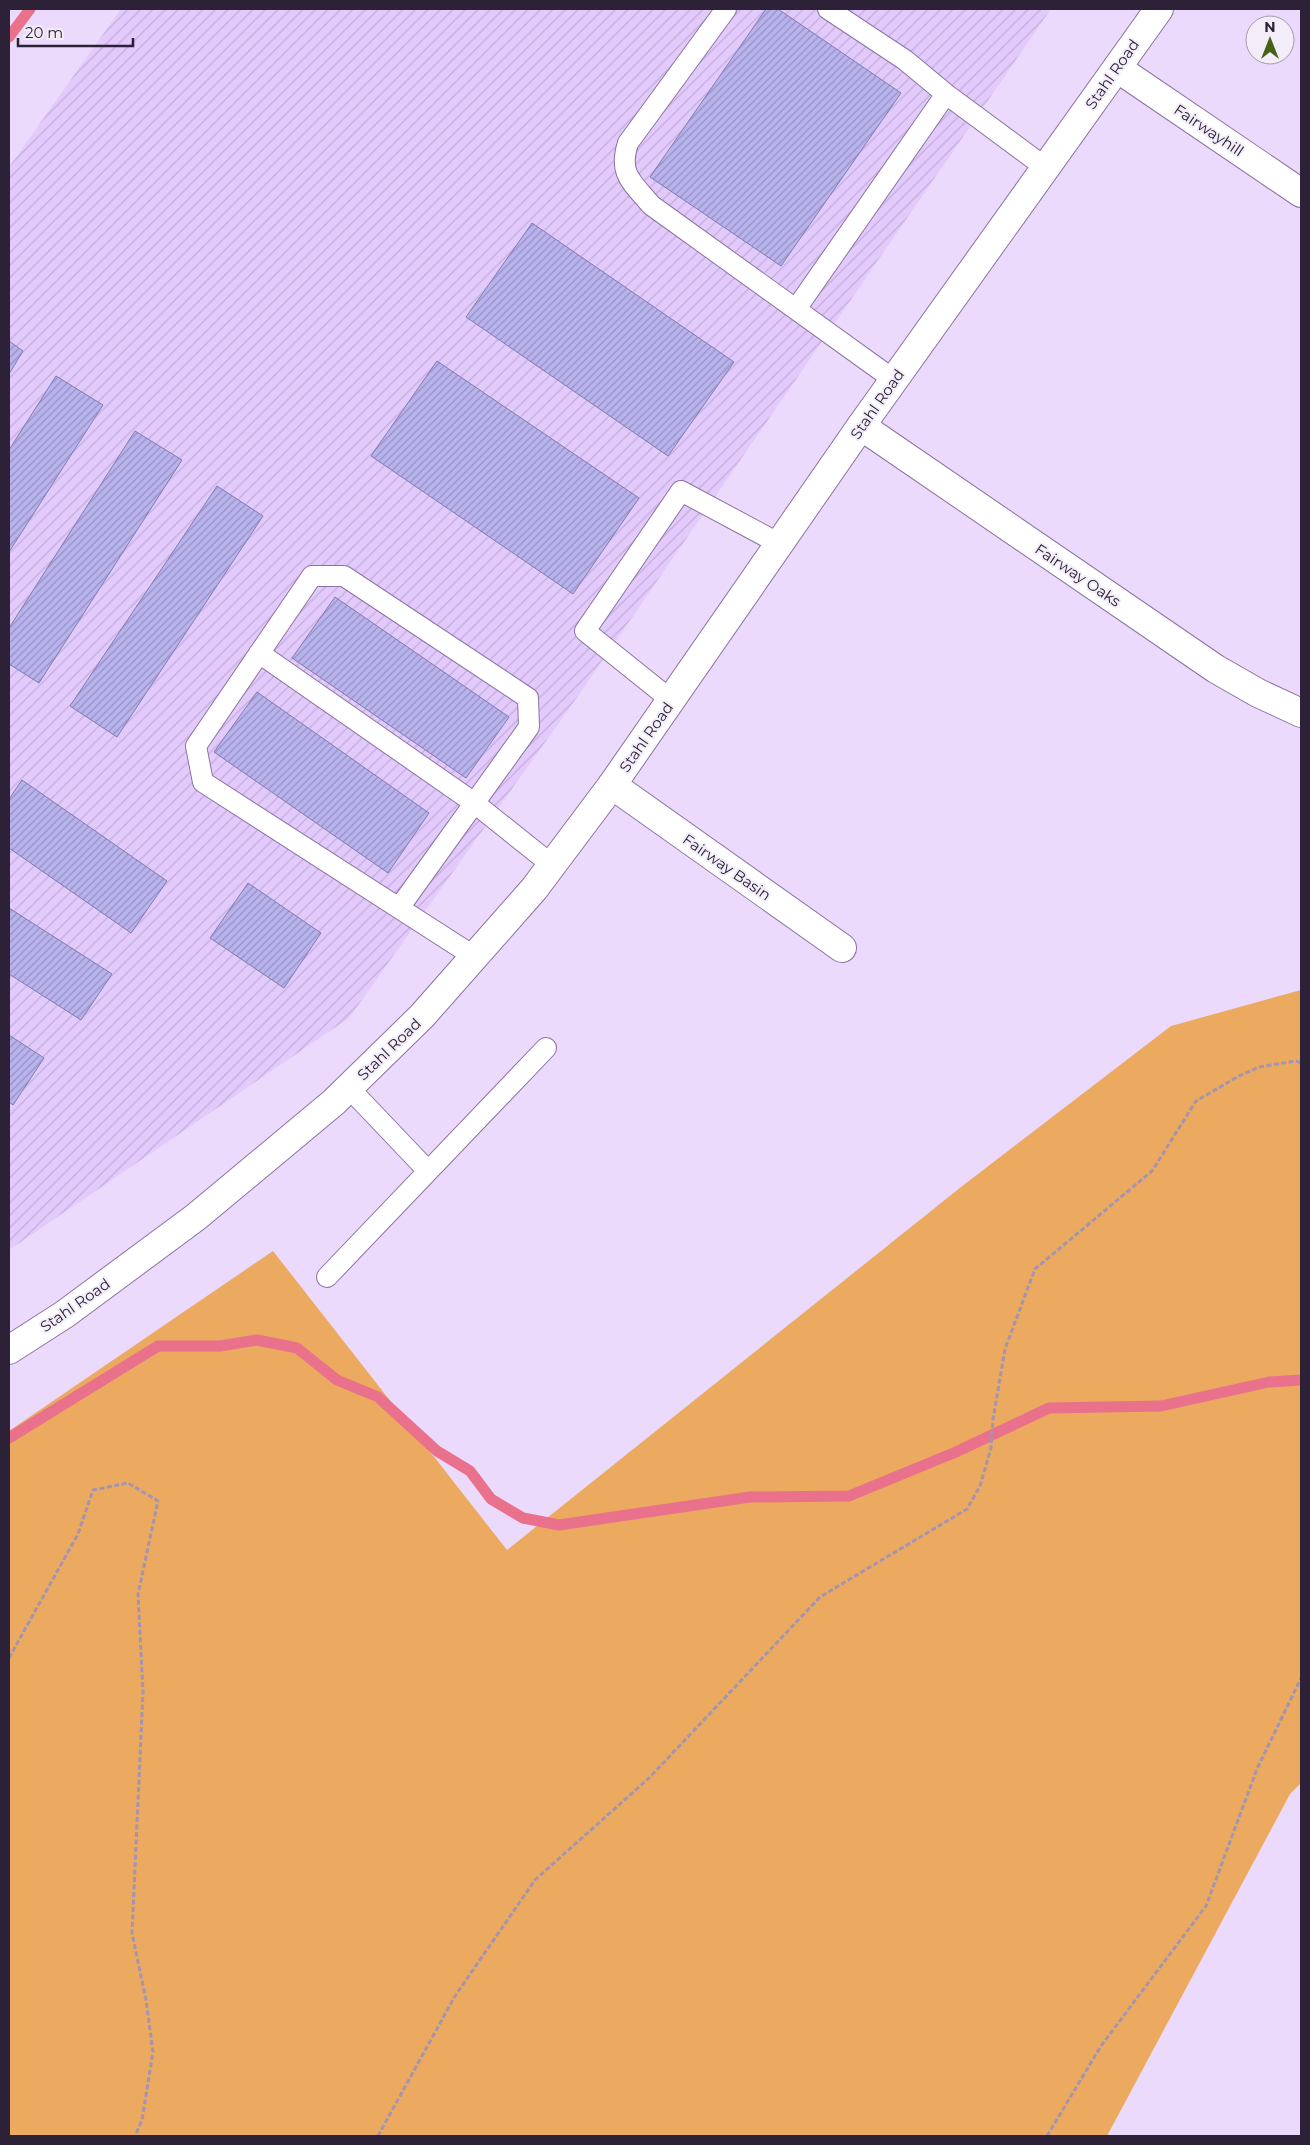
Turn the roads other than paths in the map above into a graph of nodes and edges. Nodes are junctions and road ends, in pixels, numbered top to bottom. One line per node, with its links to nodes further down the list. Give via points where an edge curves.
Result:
1 (726, 9): 8 (lane, via 628,143 623,158 628,177 651,205)
2 (828, 9): 5 (lane, via 905,60)
3 (1158, 9): 4 (street, Stahl Road)
4 (1117, 68): 6 (street, Stahl Road); 7 (street, Fairwayhill)
5 (946, 94): 6 (lane); 8 (lane)
6 (1046, 168): 9 (street, Stahl Road)
7 (1301, 193)
8 (796, 310): 9 (lane)
9 (894, 380): 10 (street, Stahl Road)
10 (861, 426): 11 (street, Stahl Road); 14 (street, Fairway Oaks, via 1216,669)
11 (780, 544): 13 (street, Stahl Road); 13 (lane, via 681,491 584,631)
12 (259, 653): 16 (lane); 16 (lane, via 312,576 344,576 528,698 529,727); 18 (lane, via 196,746 203,782)
13 (671, 700): 15 (street, Stahl Road)
14 (1301, 713)
15 (612, 785): 17 (street, Stahl Road); 19 (street, Fairway Basin)
16 (473, 802): 17 (lane); 18 (lane)
17 (552, 865): 20 (street, Stahl Road)
18 (399, 908): 20 (lane)
19 (842, 948)
20 (475, 957): 22 (street, Stahl Road, via 422,1016)
21 (546, 1048): 23 (lane)
22 (349, 1088): 23 (lane); 25 (street, Stahl Road, via 196,1217 65,1314)
23 (428, 1171): 24 (lane)
24 (327, 1277)
25 (9, 1350)

